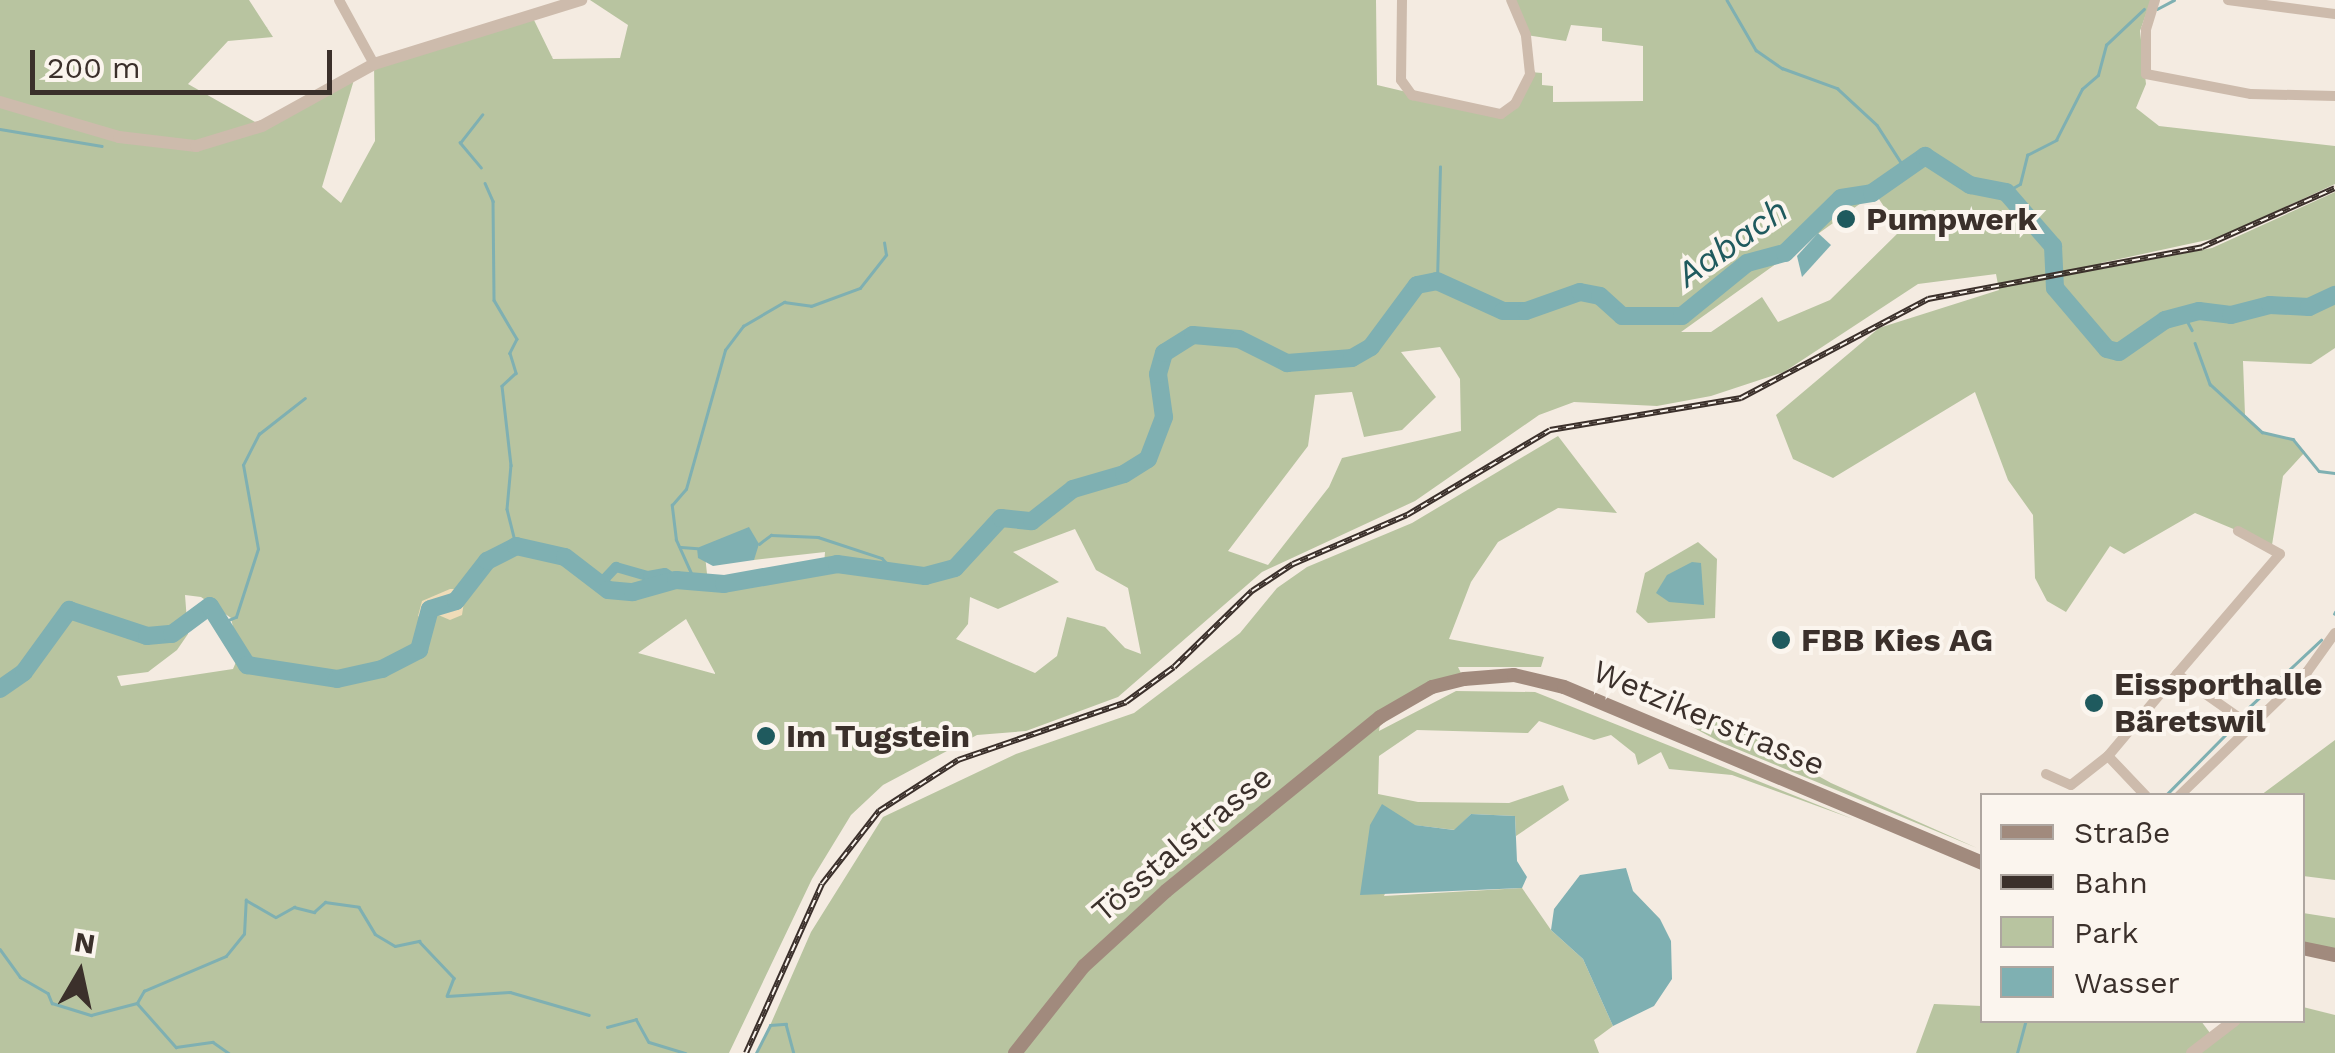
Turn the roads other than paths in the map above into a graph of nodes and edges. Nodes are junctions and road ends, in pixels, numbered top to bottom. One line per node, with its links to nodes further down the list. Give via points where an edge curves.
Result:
1 (339, 0): 8 (street)
2 (581, 0): 8 (street)
3 (1402, 0): 4 (street, via 1401,80 1412,95 1500,114 1528,84 1529,53)
4 (1510, 0)
5 (2155, 0): 9 (street, via 2146,28 2146,74 2251,94)
6 (2228, 0): 7 (street)
7 (2335, 14)
8 (374, 64): 10 (street, via 262,126 196,146 120,137)
9 (2335, 96)
10 (0, 102)
11 (2238, 531): 13 (street, via 2280,554)
12 (2335, 634): 15 (street)
13 (2177, 674): 15 (street); 16 (street)
14 (1406, 699): 20 (main road, Wetzikerstrasse, via 1490,674 1540,680); 24 (main road, Tösstalstrasse, via 1119,930)
15 (2251, 726): 19 (street)
16 (2108, 756): 17 (street, via 2071,785); 18 (street)
17 (2046, 774)
18 (2143, 793)
19 (2182, 793)
20 (1980, 862)
21 (2305, 949): 22 (main road)
22 (2335, 955)
23 (2230, 1023): 25 (street)
24 (1015, 1053)
25 (2192, 1053)

